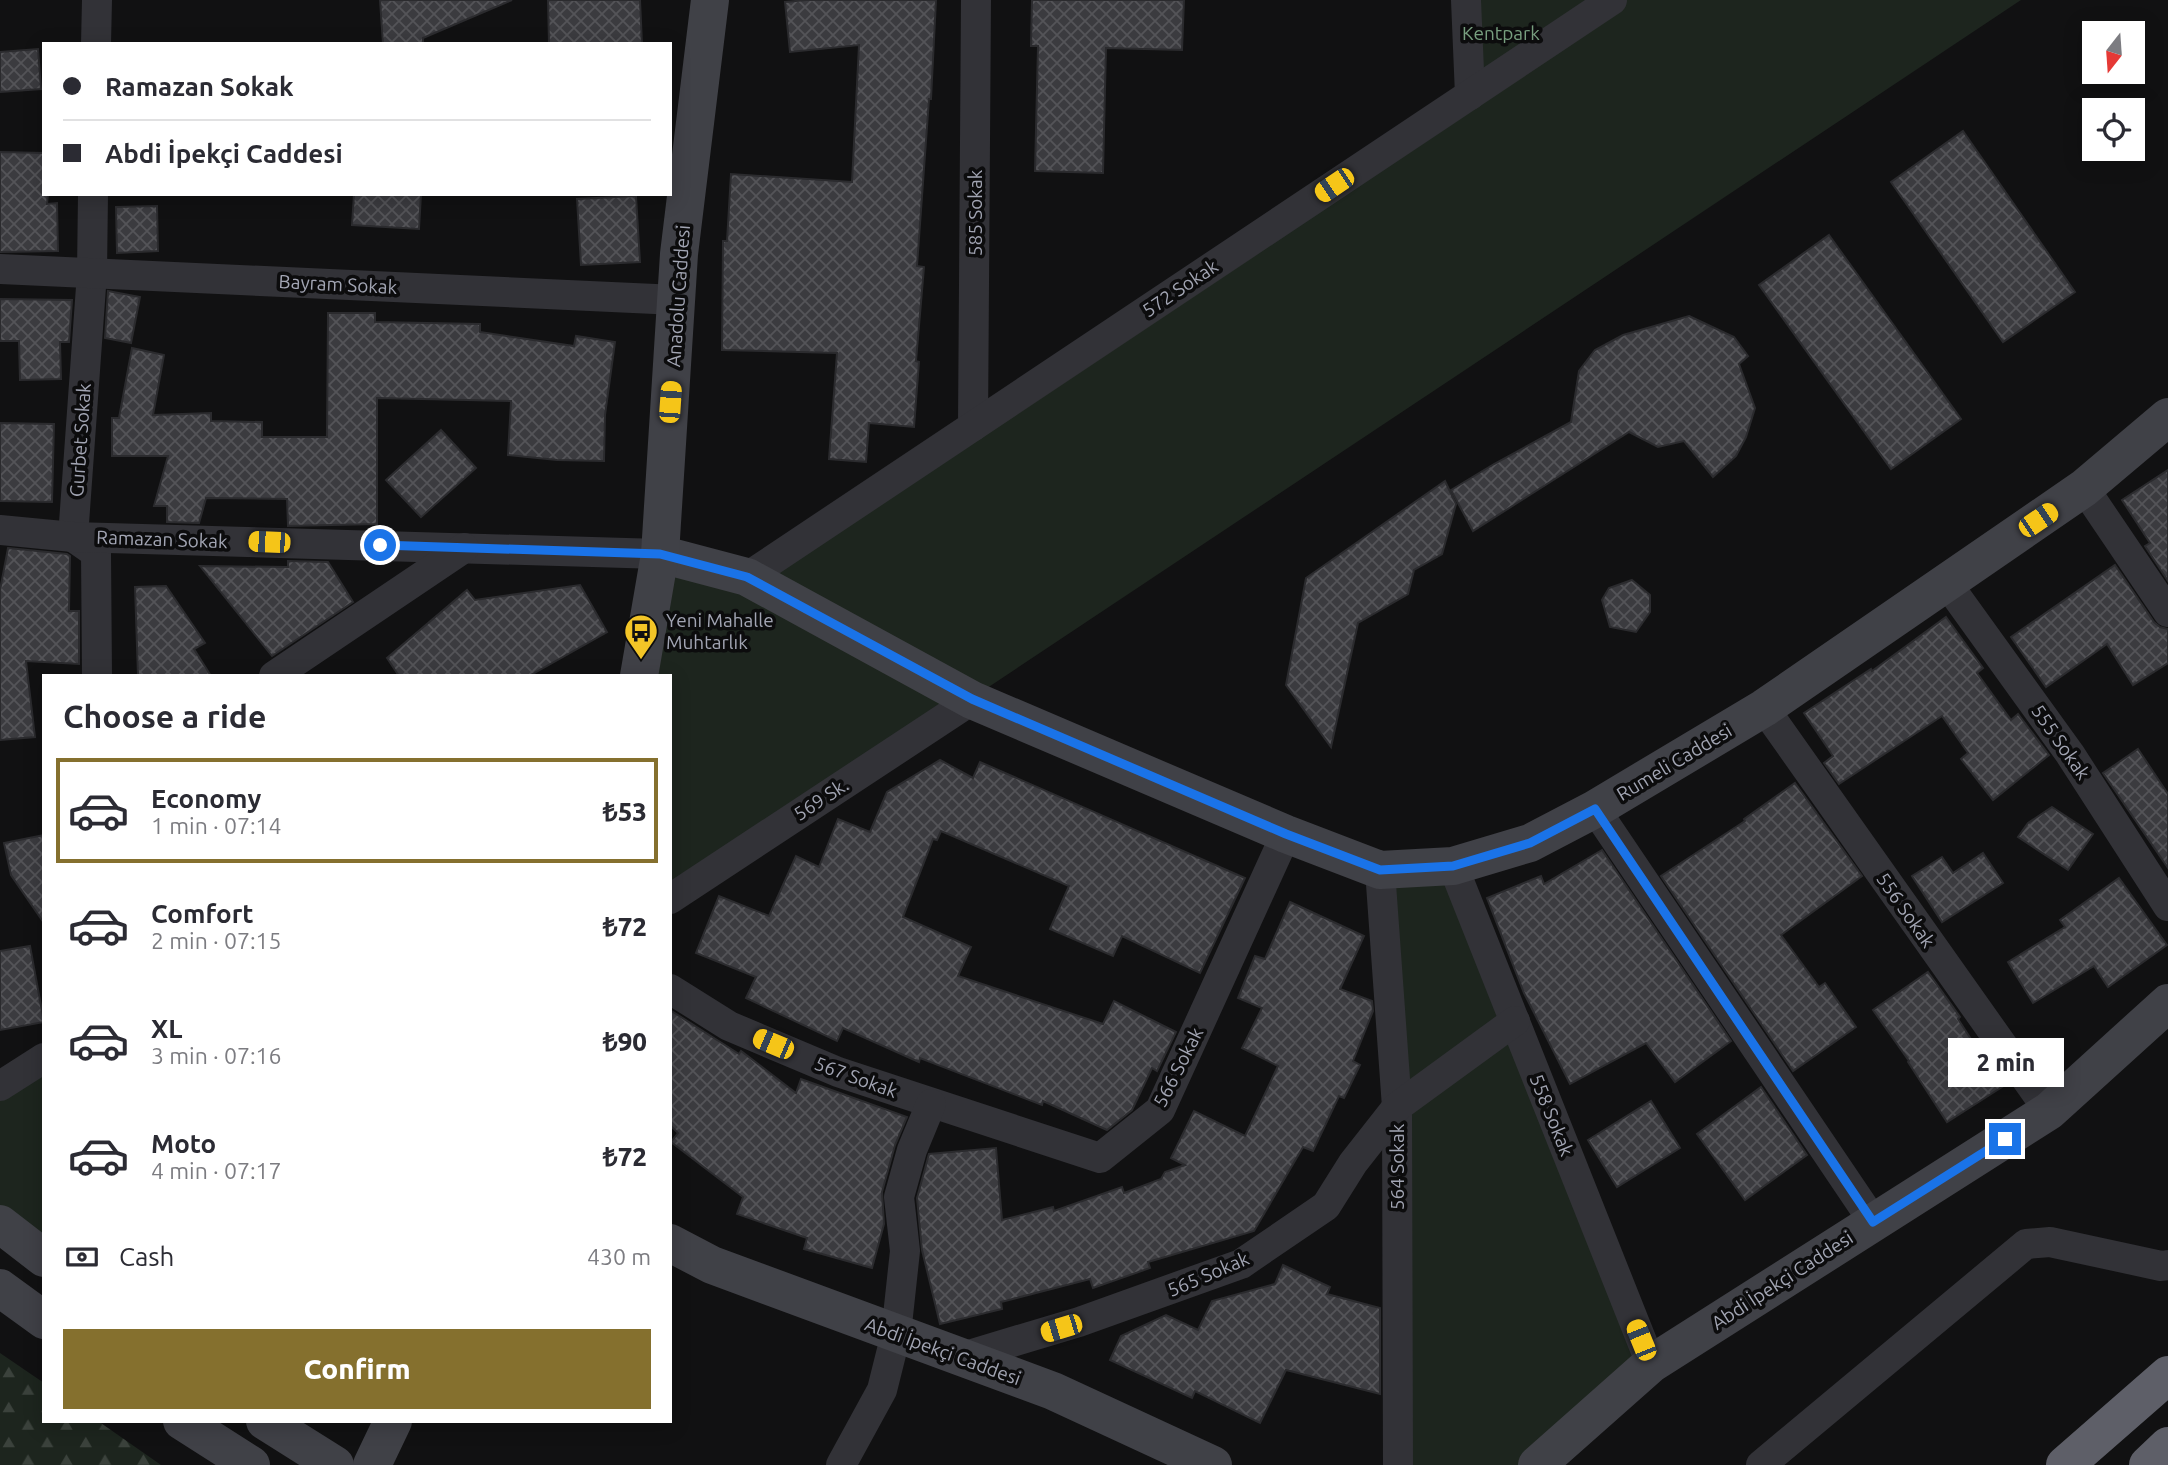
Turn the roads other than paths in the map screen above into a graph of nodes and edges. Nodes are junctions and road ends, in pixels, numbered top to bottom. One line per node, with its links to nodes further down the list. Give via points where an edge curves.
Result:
1 (97, 0): 6 (street)
2 (710, 0): 11 (street, Anadolu Caddesi)
3 (976, 0): 13 (street, 585 Sokak)
4 (1466, 0): 7 (street)
5 (1612, 0): 7 (street, 572 Sokak)
6 (96, 42)
7 (1470, 95): 13 (street, 572 Sokak)
8 (93, 196): 10 (street, Gurbet Sokak)
9 (0, 270): 10 (street, Bayram Sokak)
10 (92, 272): 11 (street, Bayram Sokak); 16 (street, Gurbet Sokak)
11 (677, 300): 18 (street, Anadolu Caddesi)
12 (2168, 417): 14 (street, Rumeli Caddesi)
13 (973, 426): 19 (street, 572 Sokak)
14 (2084, 488): 20 (street, Rumeli Caddesi); 21 (street)
15 (0, 530): 16 (street, Ramazan Sokak)
16 (73, 537): 17 (street, Ramazan Sokak); 23 (street, via 96,553)
17 (464, 548): 18 (street, Ramazan Sokak); 24 (street)
18 (660, 554): 19 (street, Rumeli Caddesi); 22 (street, Anadolu Caddesi)
19 (747, 577): 25 (street, Rumeli Caddesi)
20 (1946, 582): 26 (street, Rumeli Caddesi); 32 (street, 555 Sokak, via 2070,754)
21 (2168, 612)
22 (634, 671)
23 (97, 674)
24 (277, 674)
25 (972, 699): 28 (street, Rumeli Caddesi); 31 (street, 569 Sk.)
26 (1764, 708): 27 (street, Rumeli Caddesi); 40 (street, 556 Sokak)
27 (1595, 809): 29 (street, Rumeli Caddesi, via 1530,843); 41 (street)
28 (1286, 834): 30 (street, Rumeli Caddesi); 38 (street, 566 Sokak, via 1160,1110 1100,1158)
29 (1453, 866): 30 (street, Rumeli Caddesi); 35 (street, 558 Sokak)
30 (1380, 870): 39 (street, 564 Sokak)
31 (672, 898)
32 (2168, 906)
33 (672, 990): 38 (street, 567 Sokak, via 729,1026 838,1072)
34 (2168, 1003): 40 (street, Abdi İpekçi Caddesi)
35 (1515, 1021): 39 (street, 565 Sokak); 50 (street, 558 Sokak)
36 (42, 1060): 37 (street)
37 (0, 1086)
38 (931, 1104): 48 (street, via 899,1196 905,1251)
39 (1396, 1107): 49 (street, 565 Sokak, via 1326,1206 1241,1264 1079,1322); 61 (street, 564 Sokak)
40 (2049, 1111): 41 (street, Abdi İpekçi Caddesi)
41 (1873, 1222): 50 (street, Abdi İpekçi Caddesi)
42 (0, 1224): 44 (street)
43 (672, 1244): 48 (street, Abdi İpekçi Caddesi, via 712,1265)
44 (42, 1256)
45 (2168, 1265): 63 (street, via 2050,1242 2026,1244)
46 (0, 1288): 47 (street)
47 (42, 1319)
48 (896, 1334): 49 (street, Abdi İpekçi Caddesi); 59 (street, via 882,1390)
49 (962, 1357): 60 (street, Abdi İpekçi Caddesi, via 1053,1391)
50 (1651, 1364): 62 (street, Abdi İpekçi Caddesi)
51 (2168, 1375): 64 (highway)
52 (185, 1423): 56 (street)
53 (268, 1423): 57 (street)
54 (392, 1423): 58 (street)
55 (2168, 1446): 65 (highway)
56 (251, 1465)
57 (335, 1465)
58 (372, 1465)
59 (841, 1465)
60 (1213, 1465)
61 (1398, 1465)
62 (1538, 1465)
63 (1761, 1465)
64 (2066, 1465)
65 (2148, 1465)

